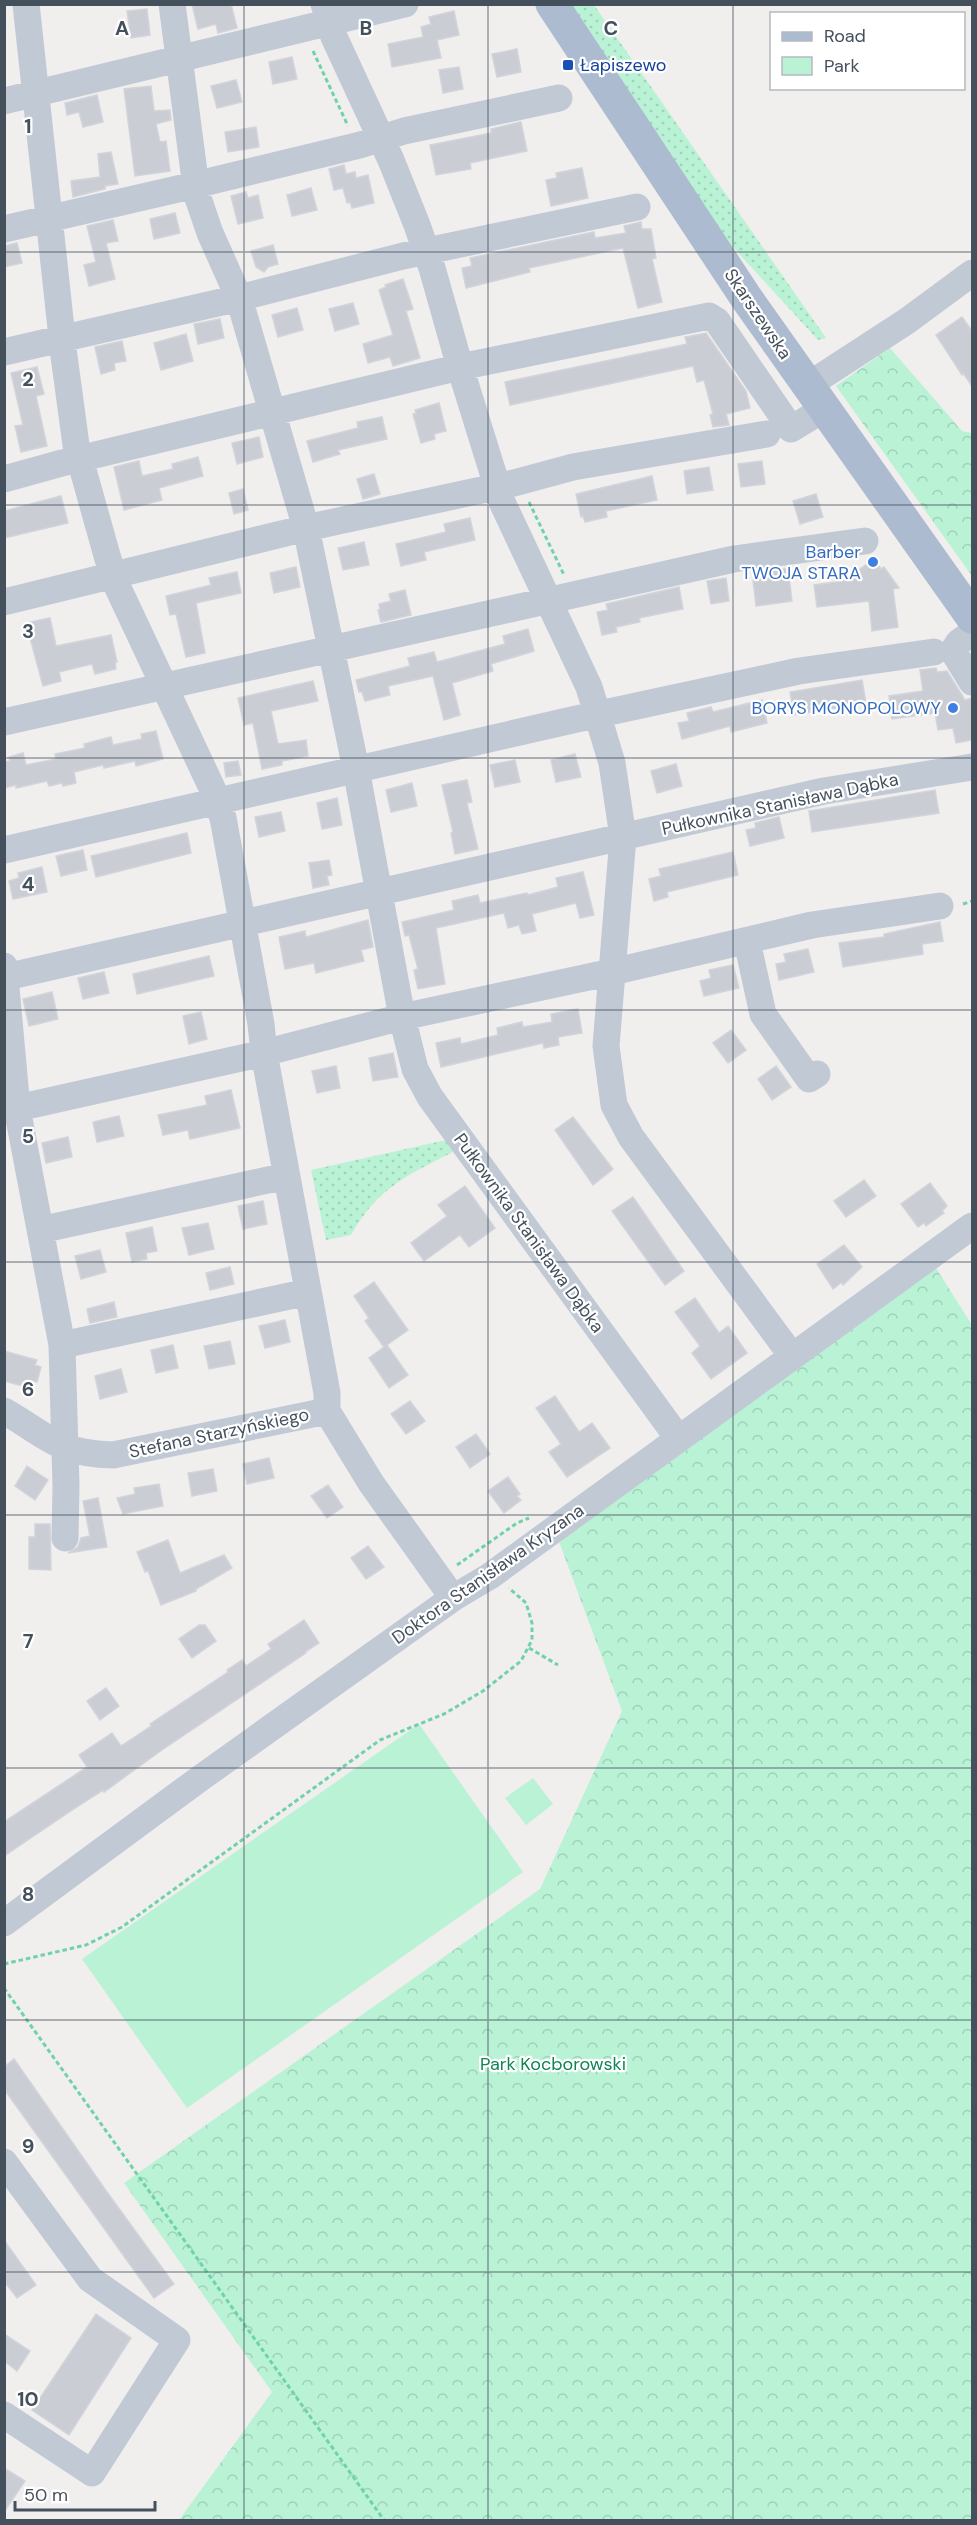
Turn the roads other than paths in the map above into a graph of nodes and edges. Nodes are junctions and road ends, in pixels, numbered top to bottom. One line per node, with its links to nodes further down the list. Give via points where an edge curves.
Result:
1 (26, 4): 7 (street)
2 (172, 4): 6 (street, Pułkownika Stanisława Dąbka)
3 (405, 4): 5 (street)
4 (552, 4): 21 (main road, Skarszewska)
5 (321, 18): 6 (street); 10 (street)
6 (180, 59): 7 (street); 11 (street, Pułkownika Stanisława Dąbka)
7 (35, 94): 9 (street); 13 (street)
8 (559, 99): 10 (street, via 404,130)
9 (4, 101)
10 (373, 141): 11 (street); 15 (street)
11 (195, 185): 13 (street); 17 (street, Pułkownika Stanisława Dąbka, via 210,233)
12 (637, 207): 15 (street)
13 (48, 217): 14 (street); 18 (street)
14 (4, 229)
15 (426, 251): 17 (street); 20 (street)
16 (972, 273): 21 (street)
17 (239, 298): 18 (street); 22 (street, Pułkownika Stanisława Dąbka)
18 (62, 337): 19 (street); 24 (street)
19 (4, 352)
20 (460, 367): 22 (street); 23 (street, via 709,316 717,321); 26 (street)
21 (815, 397): 23 (street); 32 (main road, Skarszewska)
22 (273, 413): 24 (street); 27 (street, Pułkownika Stanisława Dąbka)
23 (779, 431): 26 (street, via 573,467)
24 (80, 459): 25 (street); 29 (street)
25 (4, 479)
26 (497, 486): 27 (street); 30 (street)
27 (306, 528): 29 (street); 34 (street, Pułkownika Stanisława Dąbka)
28 (865, 542): 30 (street, via 734,559)
29 (113, 575): 31 (street); 37 (street)
30 (548, 601): 34 (street); 38 (street, via 589,687)
31 (4, 602)
32 (972, 617)
33 (972, 633): 36 (street, via 953,651)
34 (331, 651): 37 (street); 41 (street, Pułkownika Stanisława Dąbka)
35 (934, 652): 38 (street, via 799,671)
36 (972, 682)
37 (164, 688): 39 (street); 42 (street)
38 (598, 715): 41 (street); 43 (street, via 612,763)
39 (4, 722)
40 (972, 767): 43 (street, Pułkownika Stanisława Dąbka, via 824,790)
41 (356, 770): 42 (street); 45 (street, Pułkownika Stanisława Dąbka)
42 (218, 802): 44 (street); 47 (street)
43 (623, 837): 45 (street, Pułkownika Stanisława Dąbka); 50 (street)
44 (4, 850)
45 (378, 893): 47 (street); 51 (street, Pułkownika Stanisława Dąbka)
46 (940, 906): 48 (street, via 812,926)
47 (242, 923): 49 (street); 52 (street)
48 (747, 941): 50 (street); 53 (street, via 763,1014 809,1079)
49 (5, 972): 54 (street)
50 (612, 972): 51 (street); 60 (street, via 606,1046 614,1105 632,1137)
51 (402, 1017): 52 (street); 63 (street, Pułkownika Stanisława Dąbka, via 422,1084)
52 (264, 1053): 54 (street); 55 (street)
53 (817, 1074)
54 (11, 1110): 57 (street)
55 (286, 1176): 57 (street); 58 (street)
56 (972, 1226): 60 (street, Doktora Stanisława Kryzana)
57 (40, 1230): 59 (street)
58 (308, 1292): 59 (street); 62 (street)
59 (62, 1345): 64 (street)
60 (792, 1356): 63 (street, Doktora Stanisława Kryzana)
61 (4, 1411): 64 (street, Stefana Starzyńskiego)
62 (327, 1411): 64 (street, Stefana Starzyńskiego, via 112,1455 86,1455); 66 (street, Stefana Starzyńskiego, via 371,1483)
63 (678, 1438): 66 (street, Doktora Stanisława Kryzana, via 490,1576)
64 (64, 1448): 65 (street)
65 (65, 1538)
66 (453, 1598): 67 (street, Doktora Stanisława Kryzana)
67 (4, 1923)
68 (4, 2162): 69 (street, via 90,2279 177,2340 92,2473)
69 (4, 2415)

